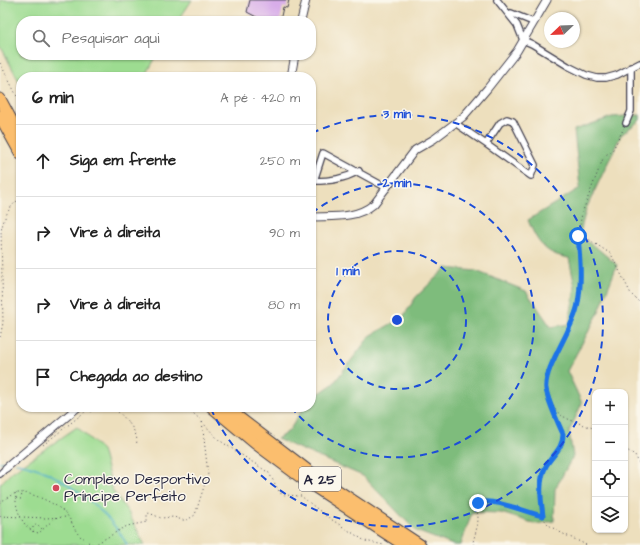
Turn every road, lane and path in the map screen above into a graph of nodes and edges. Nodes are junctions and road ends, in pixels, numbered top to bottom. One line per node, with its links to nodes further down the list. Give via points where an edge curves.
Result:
1 (306, 0): 5 (street)
2 (497, 0): 4 (street)
3 (547, 0): 6 (street)
4 (508, 12): 6 (street); 7 (street)
5 (302, 16)
6 (534, 22): 7 (street)
7 (523, 40): 11 (street, via 586,75 606,78); 18 (street, via 487,89)
8 (294, 60): 14 (street)
9 (0, 63): 12 (path)
10 (640, 63): 11 (street)
11 (631, 67): 19 (street, via 631,111)
12 (3, 68): 13 (path); 15 (path)
13 (0, 70)
14 (292, 72)
15 (16, 94)
16 (0, 99): 20 (highway)
17 (0, 116): 22 (highway)
18 (455, 123): 21 (street); 26 (street, via 415,150)
19 (626, 123): 29 (path, via 612,151 604,156 586,200)
20 (16, 129)
21 (486, 144): 21 (street, via 500,123 507,118 513,122 535,165 531,176)
22 (16, 145)
23 (359, 171): 24 (street, via 323,153); 25 (street, via 347,178); 26 (street)
24 (316, 175)
25 (316, 181)
26 (387, 188): 28 (street, via 366,210 355,215)
27 (16, 203): 31 (path, via 4,217 1,231 3,324)
28 (316, 217)
29 (578, 236): 30 (path, via 611,254 631,294); 32 (path, via 578,304 547,376 546,389)
30 (640, 303)
31 (0, 337)
32 (552, 404): 40 (path, via 555,411 566,419); 52 (path, via 563,434 563,442 543,475)
33 (72, 412): 45 (street)
34 (85, 412): 42 (path)
35 (116, 412): 41 (path, via 136,434)
36 (192, 412): 39 (path)
37 (218, 412): 62 (highway, A 25, via 306,480)
38 (232, 412): 63 (highway, A 25, via 311,473)
39 (202, 421): 60 (path, via 208,474 195,515 182,520 174,517 161,518 149,513 147,522 127,526); 61 (path, via 219,440 269,473 280,493 301,496 365,541)
40 (592, 428)
41 (136, 445)
42 (42, 446)
43 (628, 451): 44 (path, via 635,455)
44 (640, 465)
45 (6, 468): 46 (street)
46 (0, 474)
47 (21, 492): 48 (path); 49 (path, via 21,499); 55 (path, via 56,505)
48 (16, 493): 49 (path); 50 (path)
49 (16, 498): 53 (path)
50 (0, 502)
51 (0, 516): 53 (path)
52 (543, 516): 64 (path, via 484,500 476,506 478,520); 65 (path, via 548,524)
53 (21, 517): 54 (path); 57 (path)
54 (56, 517): 55 (path); 56 (path)
55 (69, 517): 58 (path, via 79,536)
56 (42, 529): 57 (path, via 39,533); 57 (path, via 37,524)
57 (33, 532)
58 (84, 538)
59 (88, 542): 60 (path)
60 (93, 545)
61 (384, 545)
62 (404, 545)
63 (420, 545)
64 (474, 545)
65 (586, 545)

